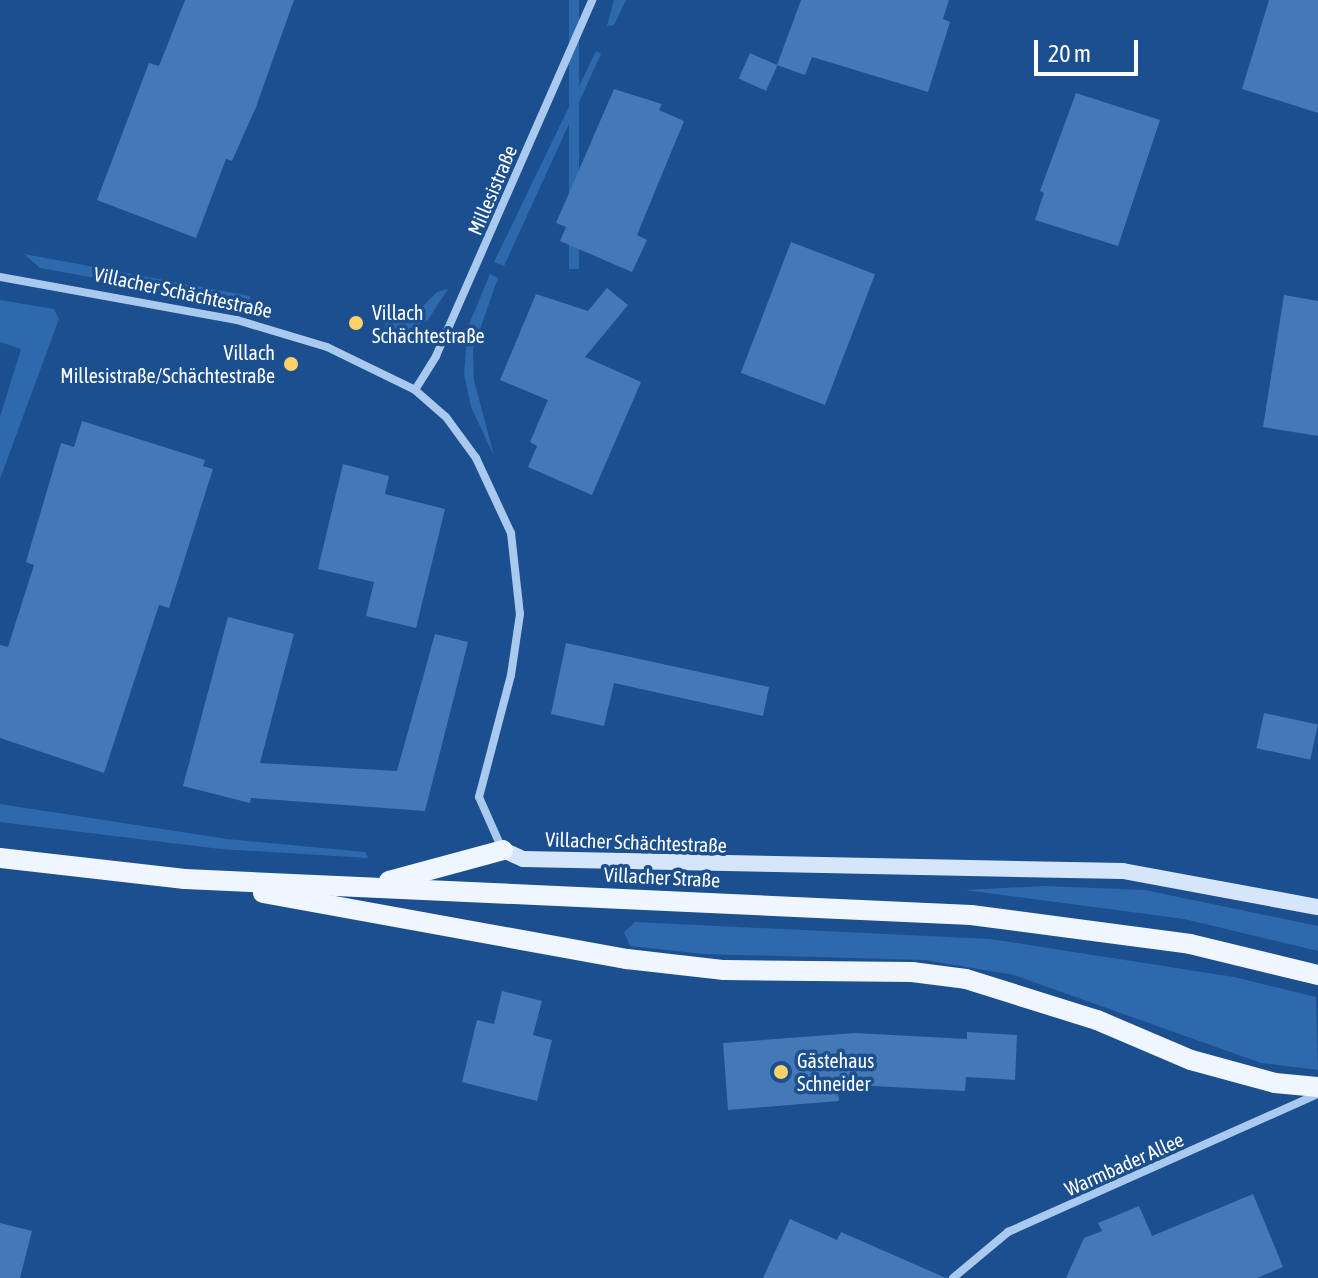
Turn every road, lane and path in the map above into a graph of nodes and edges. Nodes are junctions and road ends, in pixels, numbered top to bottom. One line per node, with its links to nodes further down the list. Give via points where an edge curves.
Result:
1 (592, 0): 3 (street, Millesistraße, via 436,356)
2 (0, 277): 3 (street, Villacher Schächtestraße, via 237,320 327,347)
3 (415, 390): 4 (street, Villacher Schächtestraße, via 446,417 476,458 511,533 520,614 511,675 479,797)
4 (503, 850): 7 (main road); 8 (street, Villacher Schächtestraße, via 538,859 1123,871)
5 (0, 858): 6 (main road, Villacher Straße)
6 (185, 879): 7 (main road, Villacher Straße); 10 (main road, via 627,959 724,970 912,972 966,979 1097,1020 1191,1060 1275,1083)
7 (353, 887): 9 (main road, Villacher Straße, via 971,915 1190,944)
8 (1318, 907)
9 (1318, 975)
10 (1318, 1087)
11 (1318, 1094): 12 (street, Warmbader Allee, via 1008,1232)
12 (953, 1278)

